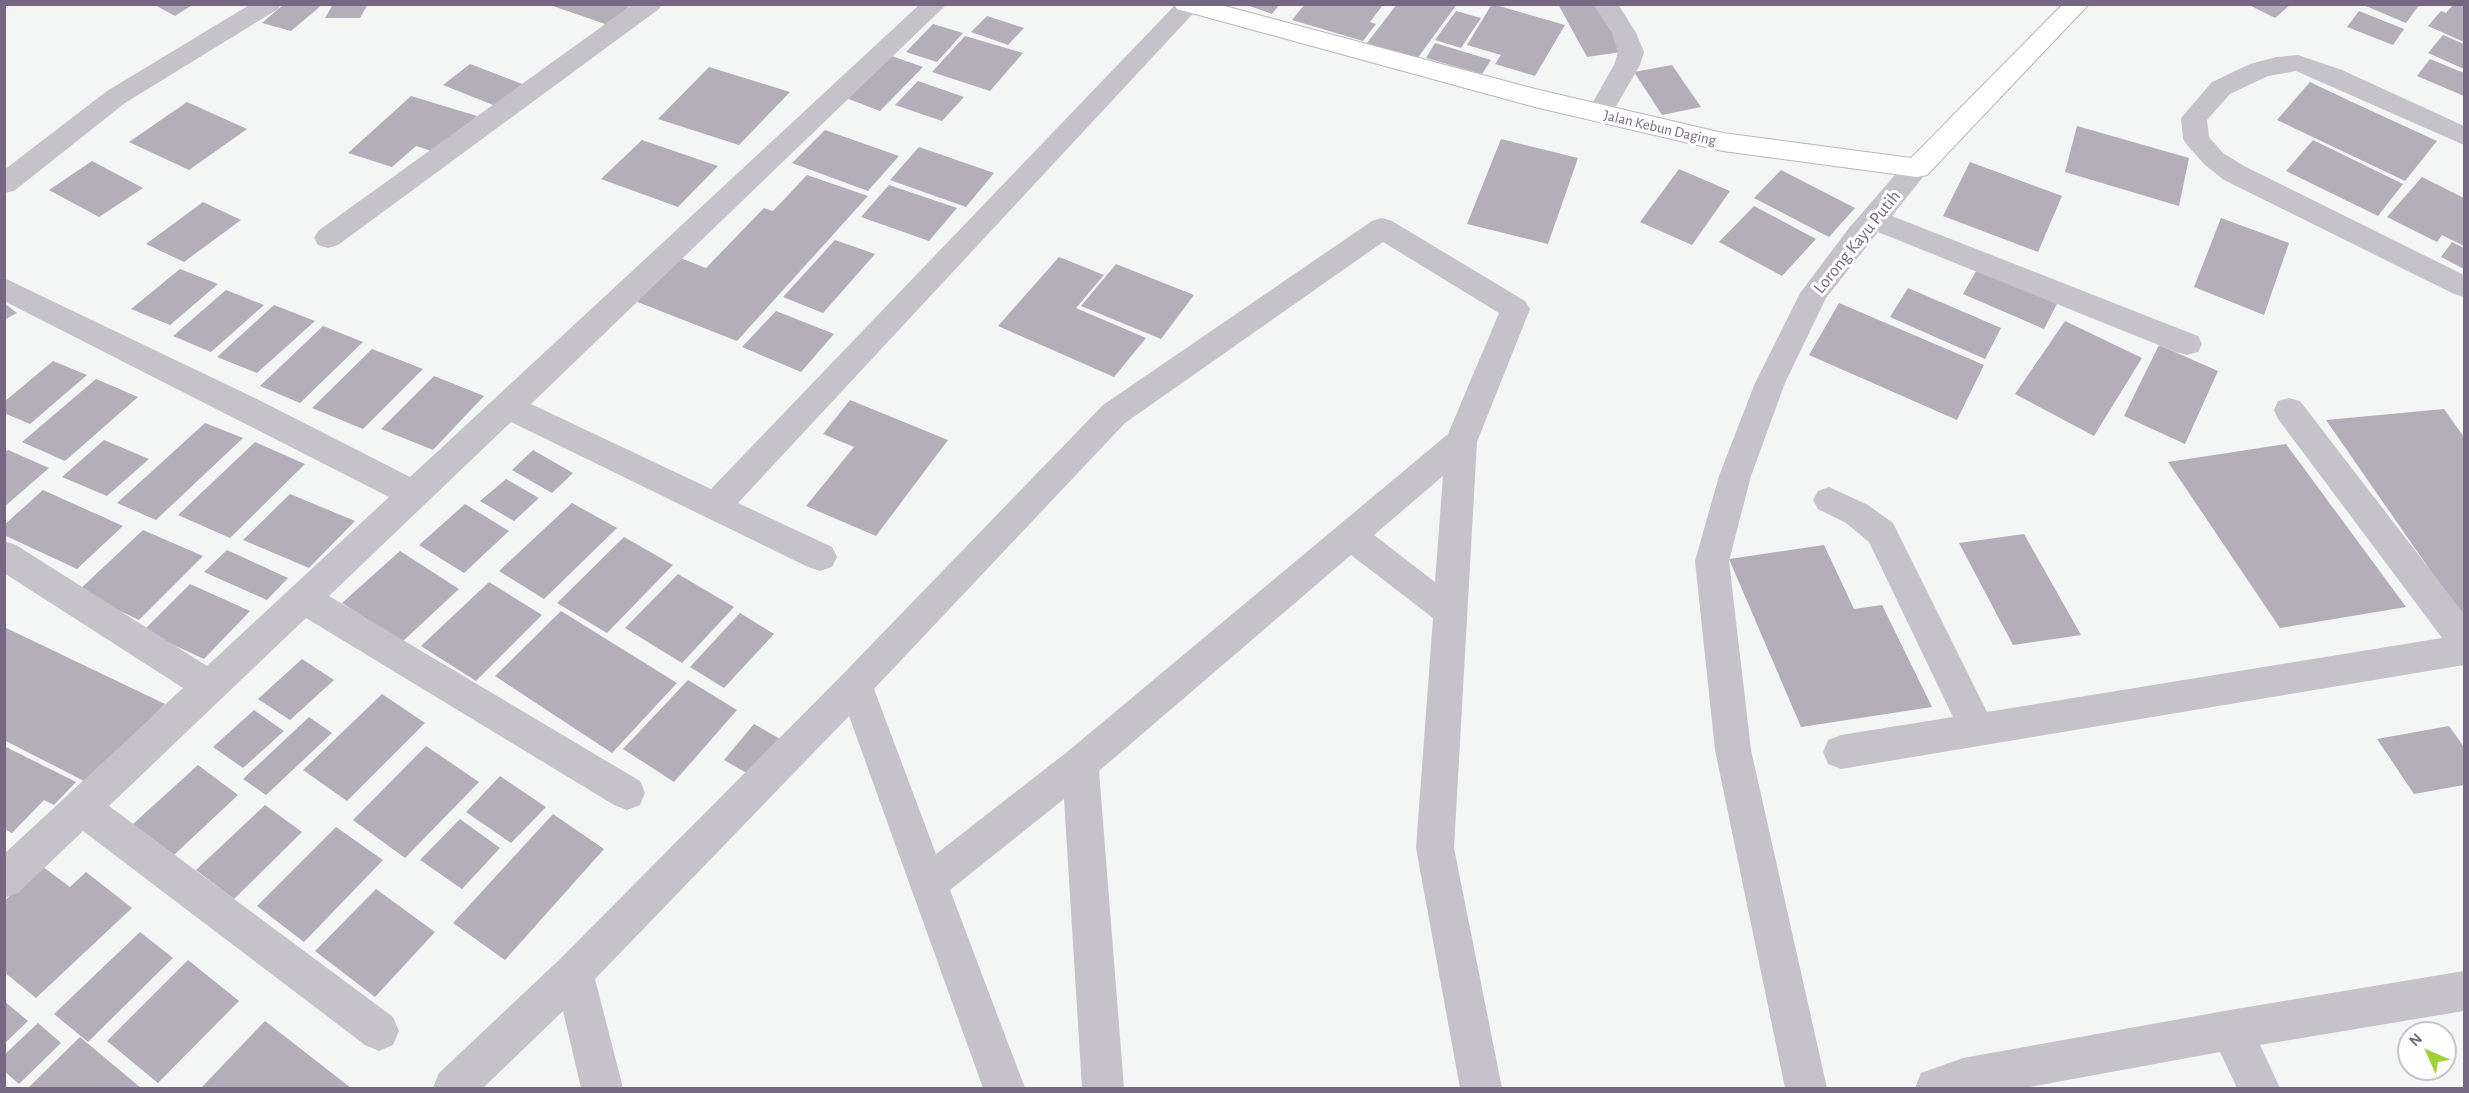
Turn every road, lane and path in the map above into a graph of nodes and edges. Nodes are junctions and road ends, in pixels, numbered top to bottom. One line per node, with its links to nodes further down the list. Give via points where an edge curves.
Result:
1 (269, 4): 10 (street, via 116,97)
2 (650, 4): 12 (street)
3 (934, 4): 16 (street)
4 (1605, 4): 7 (street, via 1631,52)
5 (2077, 4): 9 (street)
6 (1189, 5): 7 (street, Jalan Kebun Daging); 21 (street)
7 (1599, 114): 9 (street, Jalan Kebun Daging, via 1723,142)
8 (2464, 136): 13 (street, via 2298,63 2259,70 2222,88 2193,118 2196,139 2214,159 2235,173)
9 (1917, 168): 11 (street, Lorong Kayu Putih)
10 (4, 184)
11 (1873, 219): 15 (street); 47 (street, Lorong Kayu Putih, via 1814,293 1770,383 1735,476 1712,561 1733,750)
12 (328, 238)
13 (2464, 287)
14 (4, 288): 19 (street)
15 (2187, 344)
16 (509, 407): 19 (street); 21 (street)
17 (2289, 410): 27 (street)
18 (1461, 442): 22 (street); 26 (street); 29 (street, via 1515,309 1383,228 1114,414)
19 (415, 495): 25 (street)
20 (1829, 500): 31 (street, via 1857,514 1881,533)
21 (715, 506): 24 (street)
22 (1350, 536): 26 (street); 33 (street)
23 (4, 555): 30 (street)
24 (820, 556)
25 (304, 599): 30 (street); 34 (street)
26 (1450, 612): 46 (street, via 1435,848)
27 (2464, 640)
28 (2464, 650): 31 (street)
29 (855, 685): 37 (street); 38 (street)
30 (211, 687): 35 (street)
31 (1978, 730): 32 (street)
32 (1842, 752)
33 (1080, 764): 37 (street); 45 (street)
34 (627, 793)
35 (82, 808): 36 (street); 41 (street)
36 (4, 880)
37 (928, 884): 44 (street)
38 (574, 973): 42 (street); 43 (street)
39 (2464, 991): 40 (street)
40 (2230, 1030): 48 (street, via 1963,1079); 49 (street)
41 (379, 1031)
42 (454, 1089)
43 (602, 1089)
44 (1004, 1089)
45 (1102, 1089)
46 (1481, 1089)
47 (1806, 1089)
48 (1936, 1089)
49 (2259, 1089)

